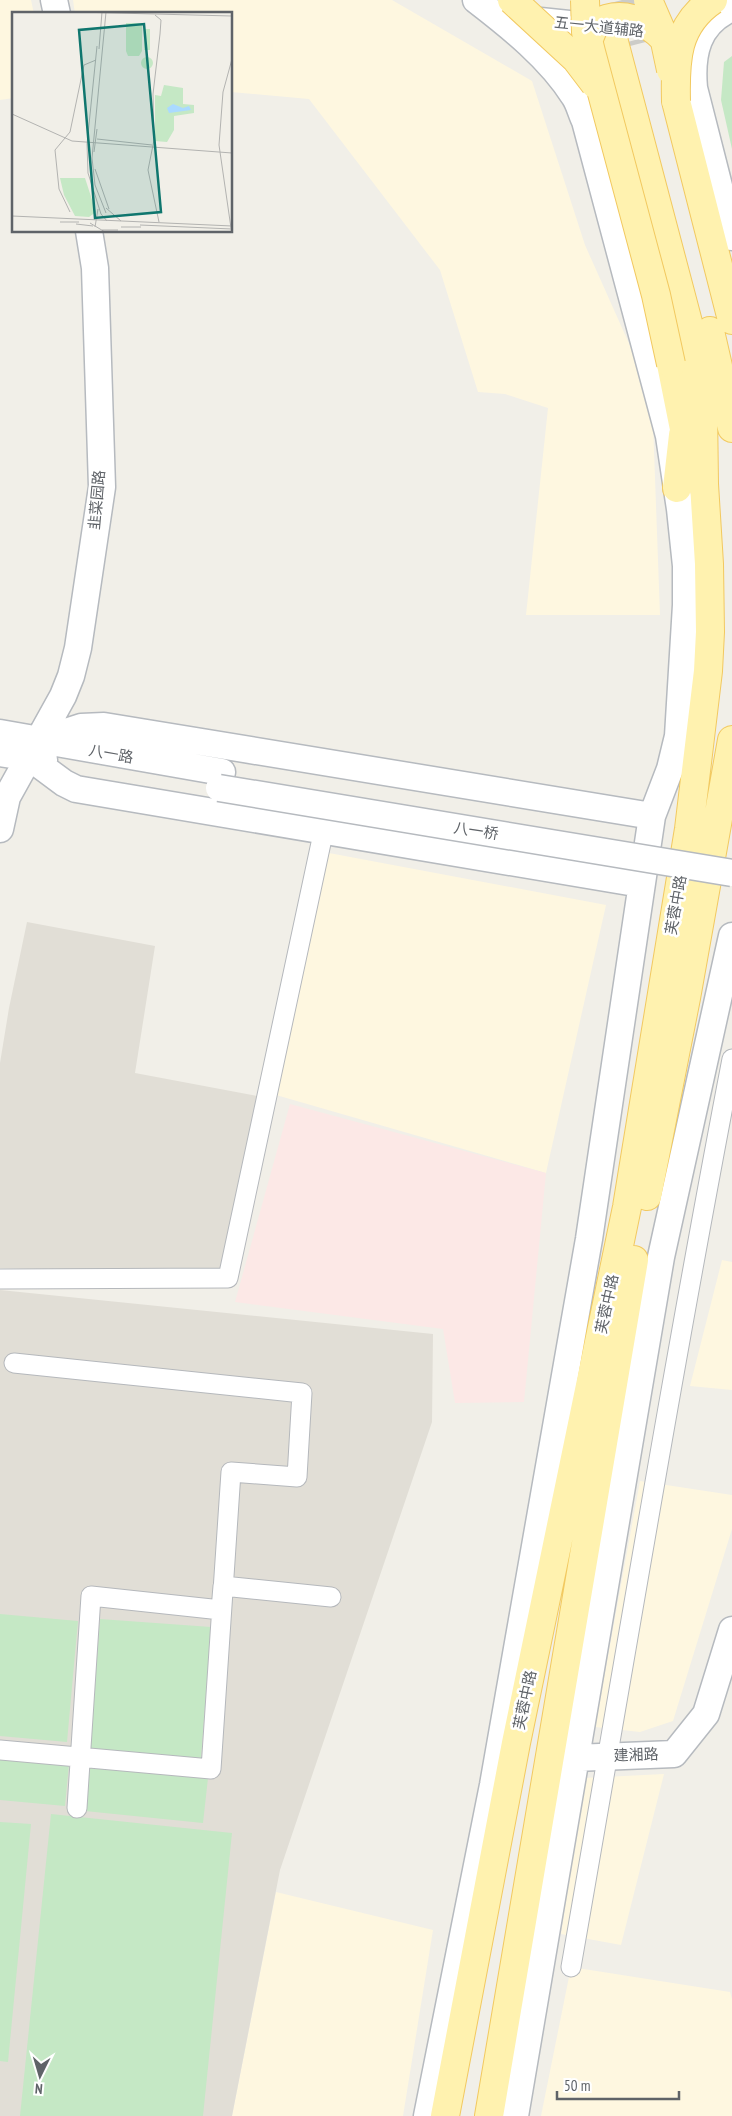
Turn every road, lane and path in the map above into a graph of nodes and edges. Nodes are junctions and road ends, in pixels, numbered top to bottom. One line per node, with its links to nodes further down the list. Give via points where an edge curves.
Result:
1 (476, 0): 5 (street)
2 (585, 0): 9 (main road, bridge, via 584,12)
3 (648, 0): 8 (main road, bridge)
4 (713, 0): 10 (main road, bridge, via 696,13 683,35 676,68)
5 (505, 8): 7 (street, 五一大道辅路); 11 (main road, bridge, via 576,60); 16 (street, via 575,97 585,121 668,436)
6 (732, 8): 7 (street, via 717,17)
7 (700, 37): 13 (street, via 694,58 694,88)
8 (665, 40): 9 (main road, bridge, via 648,24 630,18 611,17 595,24); 10 (main road, bridge)
9 (612, 43): 11 (main road, bridge); 15 (main road, via 705,311); 16 (main road, via 699,364 703,409)
10 (676, 101): 14 (main road)
11 (605, 102): 16 (main road, bridge, via 664,330 684,429)
12 (90, 232): 19 (street, 韭菜园路, via 95,268 102,487 71,676)
13 (732, 237)
14 (732, 320)
15 (732, 428)
16 (690, 486): 22 (street, via 678,736 670,769); 43 (main road, 芙蓉中路, via 709,564 710,632 689,829 627,1207 516,1743)
17 (0, 733): 19 (street, 八一路)
18 (732, 740): 37 (main road, 芙蓉中路, via 636,1252)
19 (33, 749): 20 (street, 八一路); 21 (street, 八一路); 22 (street, via 81,728 104,726); 23 (street, 韭菜园路, via 7,797); 24 (street, via 64,783 76,789)
20 (0, 753)
21 (221, 780): 25 (street, 八一桥); 26 (street, 八一桥, bridge)
22 (652, 816): 27 (street)
23 (0, 829)
24 (324, 829): 27 (street); 30 (street, via 228,1278)
25 (732, 855)
26 (732, 873)
27 (641, 884): 42 (street, via 586,1259 494,1785)
28 (732, 936): 37 (street, via 661,1257)
29 (732, 1059): 38 (street, via 691,1272)
30 (0, 1279)
31 (14, 1364): 32 (street, via 302,1393 297,1477 231,1472)
32 (223, 1586): 33 (street); 34 (street)
33 (331, 1597)
34 (221, 1610): 39 (street, via 211,1769); 39 (street, via 91,1596)
35 (732, 1630): 38 (street, 建湘路, via 706,1714 674,1754)
36 (0, 1750): 39 (street)
37 (562, 1755): 38 (street, 建湘路); 44 (main road, 芙蓉中路); 45 (street)
38 (609, 1755): 41 (street)
39 (80, 1757): 40 (street)
40 (77, 1808)
41 (571, 1967)
42 (427, 2116)
43 (445, 2116)
44 (489, 2116)
45 (515, 2116)

